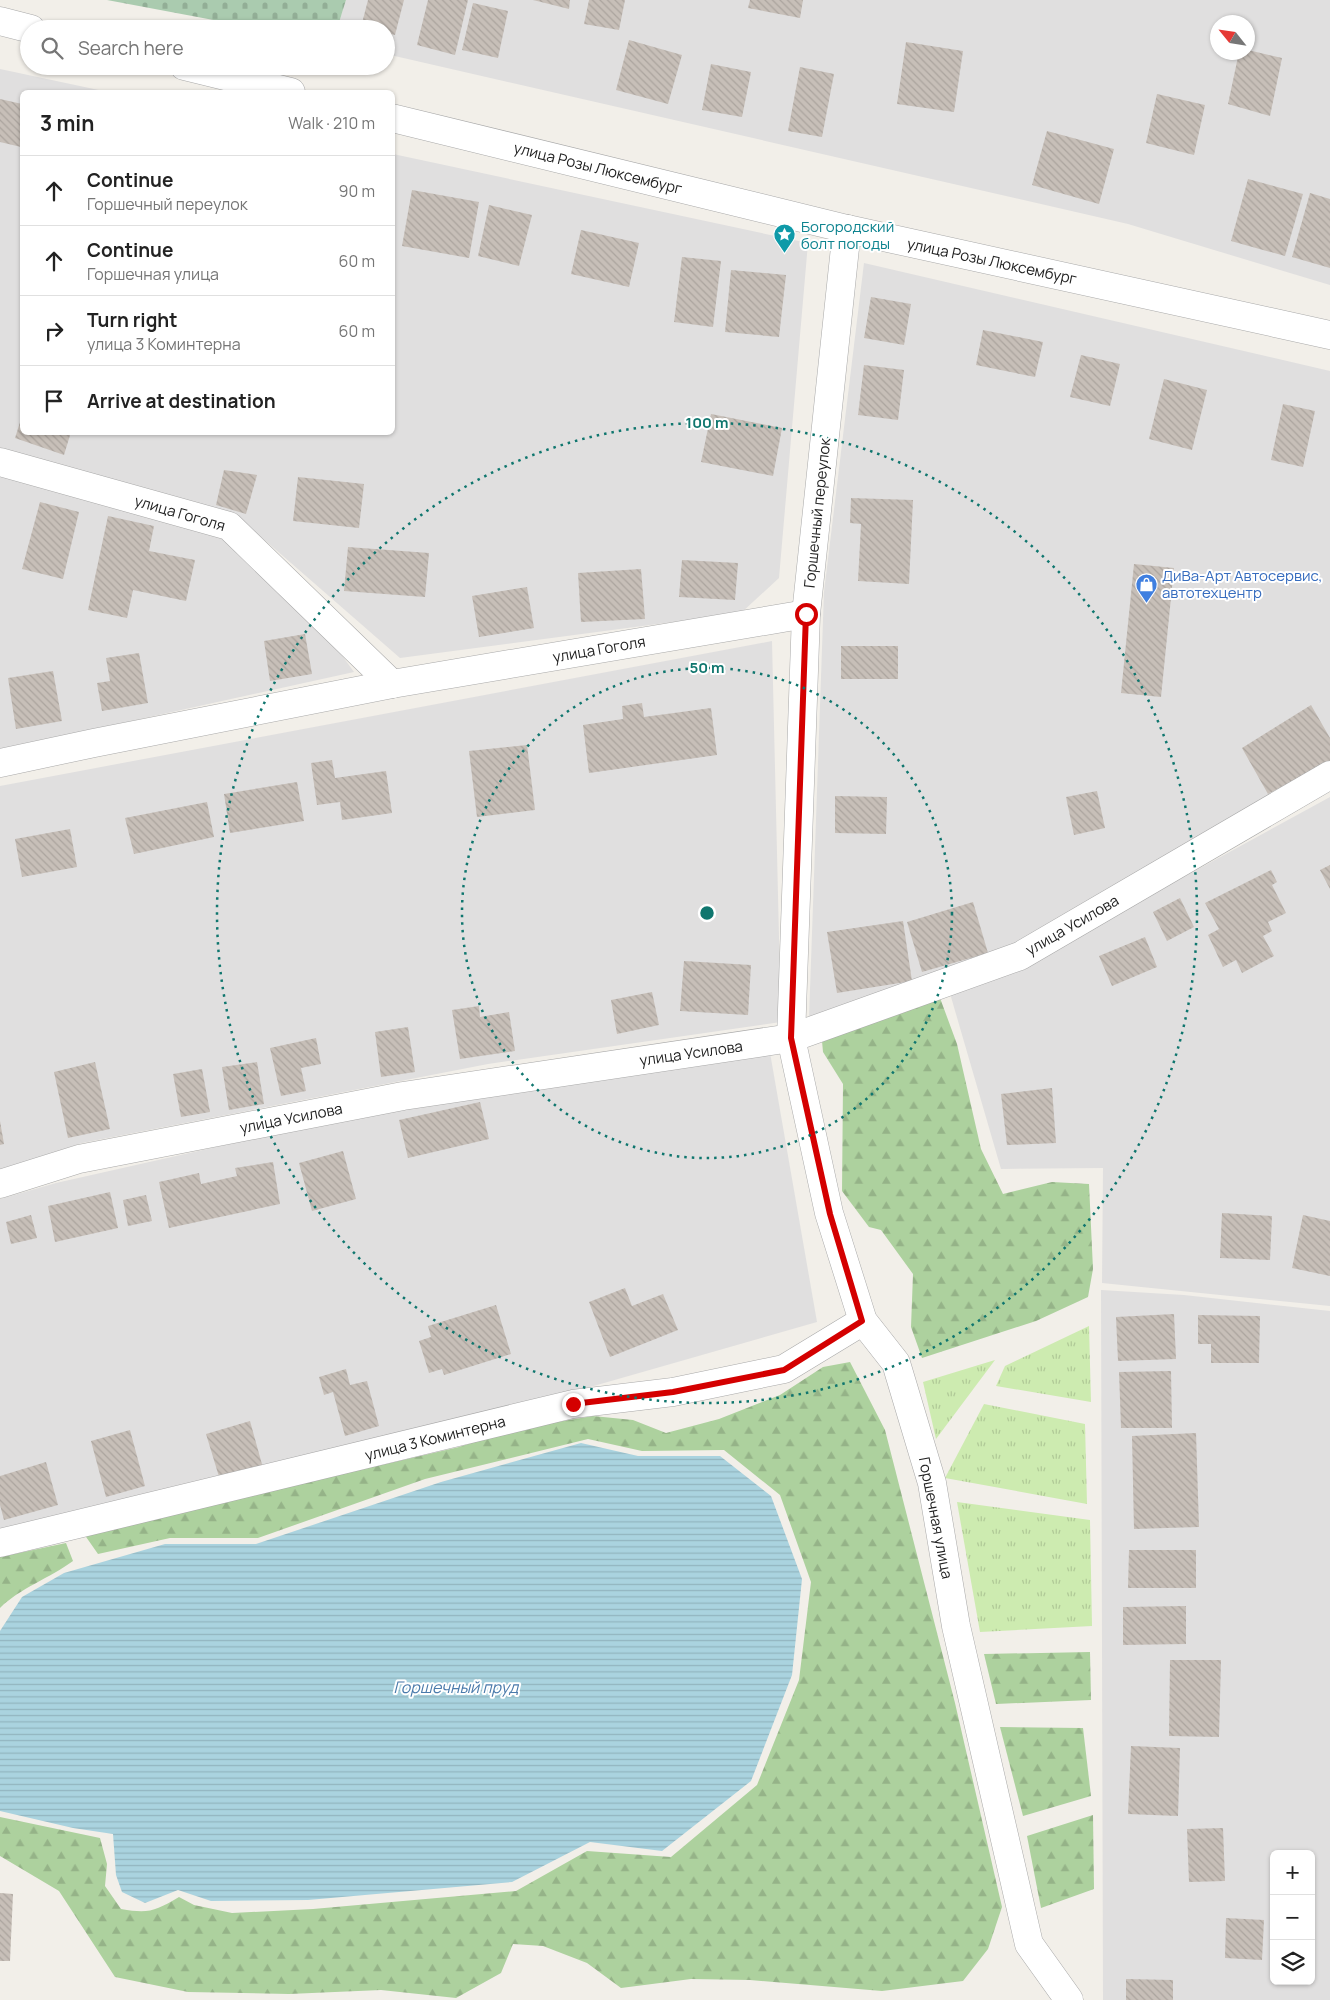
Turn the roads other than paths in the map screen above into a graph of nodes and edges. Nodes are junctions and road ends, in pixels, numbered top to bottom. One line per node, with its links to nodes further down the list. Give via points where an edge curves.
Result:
1 (0, 21): 2 (street)
2 (20, 26)
3 (221, 75): 4 (street)
4 (283, 90)
5 (395, 119): 6 (street, улица Розы Люксембург)
6 (848, 229): 7 (street, улица Розы Люксембург); 9 (street, Горшечный переулок)
7 (1330, 336)
8 (0, 462): 10 (street, улица Гоголя, via 229,526)
9 (806, 614): 10 (street, улица Гоголя); 13 (street, Горшечный переулок)
10 (392, 684): 11 (street, улица Гоголя)
11 (0, 763)
12 (1330, 775): 13 (street, улица Усилова, via 1020,956)
13 (791, 1038): 14 (street, улица Усилова, via 403,1096 79,1159); 15 (street, Горшечная улица, via 830,1214)
14 (0, 1184)
15 (862, 1321): 16 (street, улица 3 Коминтерна, via 784,1370 673,1392 573,1404); 17 (street, Горшечная улица, via 896,1363 932,1483 956,1626 1029,1944)
16 (0, 1543)
17 (1069, 2000)

